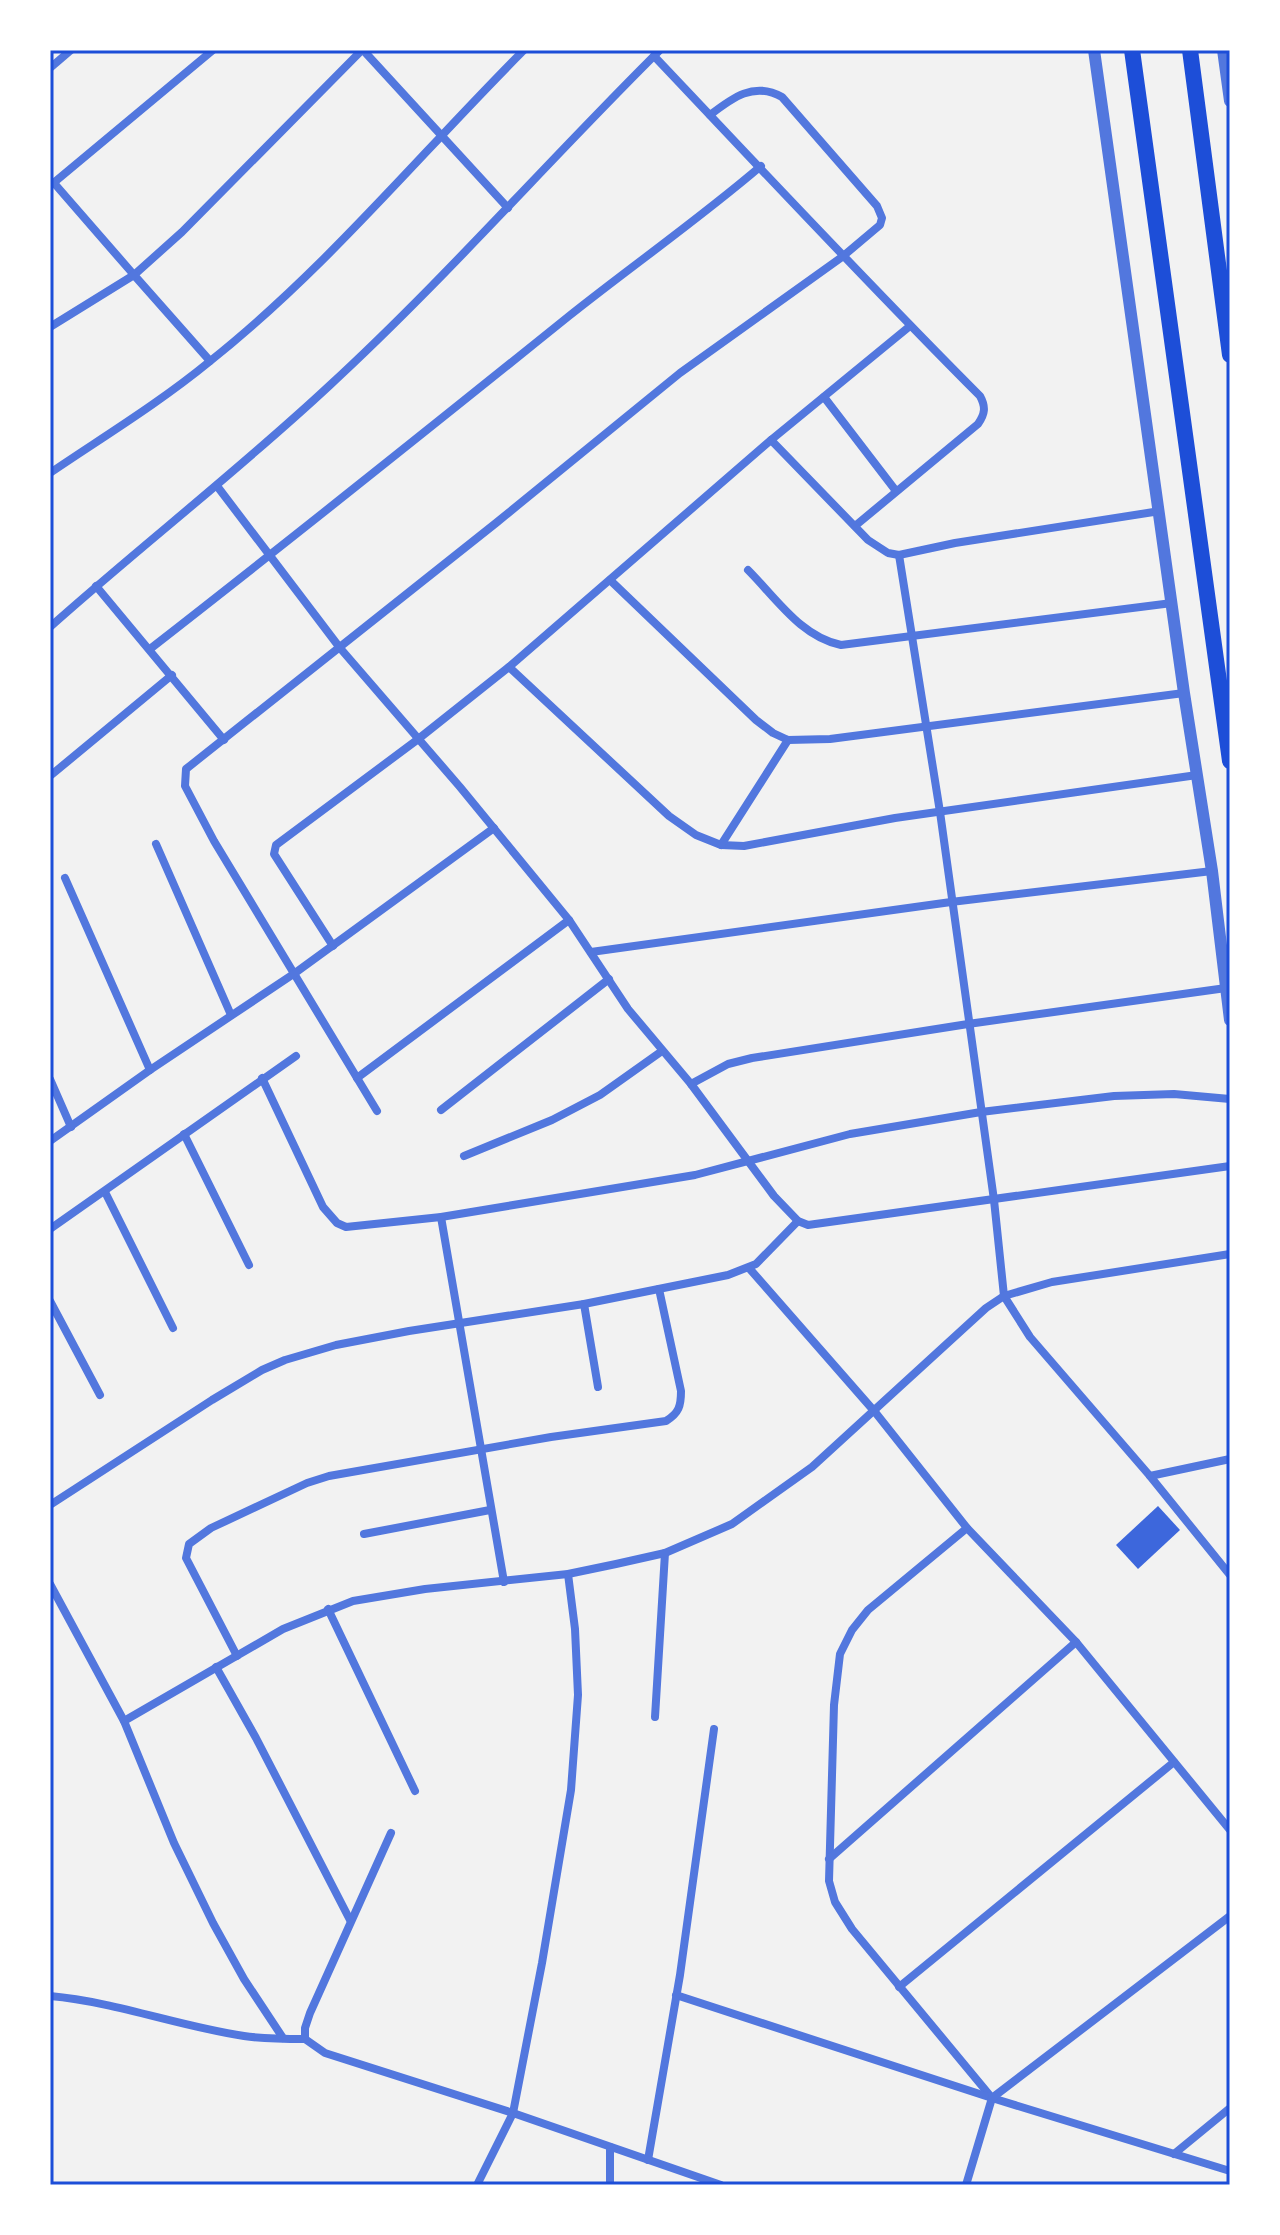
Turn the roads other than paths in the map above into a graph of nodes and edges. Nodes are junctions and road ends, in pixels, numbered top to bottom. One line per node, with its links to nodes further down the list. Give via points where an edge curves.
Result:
1 (71, 50): 10 (street)
2 (213, 50): 15 (street)
3 (362, 50): 13 (street); 18 (street)
4 (524, 50): 13 (street)
5 (1094, 50): 28 (street)
6 (1132, 50): 47 (highway)
7 (1190, 50): 21 (highway)
8 (1223, 50): 11 (street)
9 (657, 53): 12 (street); 16 (street)
10 (50, 68)
11 (1230, 101)
12 (710, 115): 14 (street); 17 (street, via 733,97 758,90 782,97 880,212 880,225)
13 (440, 135): 16 (street); 22 (street, via 308,273)
14 (761, 166): 17 (street); 31 (street)
15 (52, 184): 18 (street)
16 (508, 208): 26 (street, via 372,346)
17 (842, 257): 19 (street); 38 (street, via 680,373)
18 (134, 275): 20 (street); 22 (street)
19 (910, 326): 23 (street); 27 (street, via 980,396 984,411 978,424)
20 (50, 327)
21 (1230, 355)
22 (210, 361): 25 (street)
23 (824, 397): 24 (street); 27 (street)
24 (771, 440): 29 (street); 33 (street)
25 (50, 473)
26 (217, 486): 31 (street); 34 (street)
27 (896, 491): 29 (street)
28 (1160, 511): 30 (street); 35 (street)
29 (855, 526): 30 (street, via 879,548)
30 (899, 555): 37 (street)
31 (269, 557): 38 (street); 39 (street)
32 (748, 570): 37 (street, via 804,629 825,642)
33 (610, 580): 40 (street); 46 (street, via 756,720)
34 (96, 586): 36 (street); 39 (street)
35 (1172, 603): 37 (street); 42 (street)
36 (50, 627)
37 (912, 638): 43 (street)
38 (340, 648): 44 (street); 45 (street)
39 (150, 649): 41 (street)
40 (509, 667): 45 (street); 53 (street, via 669,816)
41 (172, 675): 44 (street); 49 (street)
42 (1184, 693): 43 (street); 48 (street)
43 (926, 725): 46 (street); 50 (street)
44 (224, 740): 60 (street, via 186,769 185,786)
45 (417, 740): 51 (street); 58 (street, via 276,845 274,854)
46 (788, 740): 53 (street)
47 (1230, 761)
48 (1197, 775): 50 (street); 54 (street)
49 (50, 776)
50 (940, 812): 53 (street, via 744,846); 56 (street)
51 (494, 828): 57 (street); 58 (street)
52 (156, 844): 63 (street)
53 (721, 845)
54 (1212, 871): 56 (street); 62 (street)
55 (65, 878): 68 (street)
56 (951, 902): 59 (street); 65 (street)
57 (569, 920): 59 (street); 70 (street)
58 (333, 946): 60 (street)
59 (591, 952): 61 (street)
60 (295, 973): 63 (street); 70 (street)
61 (609, 979): 66 (street); 74 (street)
62 (1226, 988): 64 (street); 65 (street)
63 (231, 1015): 68 (street)
64 (1230, 1020)
65 (968, 1024): 72 (street, via 752,1058); 76 (street)
66 (662, 1051): 72 (street); 80 (street, via 600,1095)
67 (296, 1056): 69 (street)
68 (150, 1070): 77 (street)
69 (262, 1078): 78 (street); 85 (street, via 323,1207 337,1223 346,1227)
70 (357, 1078): 75 (street)
71 (50, 1079): 77 (street)
72 (691, 1084): 81 (street)
73 (1230, 1099): 76 (street, via 1129,1095)
74 (441, 1110)
75 (377, 1111)
76 (981, 1112): 81 (street, via 850,1134); 84 (street)
77 (71, 1127): 79 (street)
78 (184, 1134): 83 (street); 89 (street)
79 (50, 1141)
80 (464, 1156)
81 (749, 1162): 85 (street); 86 (street)
82 (1230, 1166): 84 (street)
83 (105, 1192): 87 (street); 96 (street)
84 (994, 1200): 86 (street, via 808,1225); 92 (street)
85 (441, 1217): 95 (street)
86 (798, 1221): 90 (street)
87 (50, 1229)
88 (1230, 1254): 92 (street, via 1052,1282)
89 (249, 1265)
90 (749, 1268): 91 (street); 99 (street)
91 (659, 1289): 94 (street); 100 (street, via 681,1391 676,1415 653,1424)
92 (1004, 1296): 99 (street); 102 (street, via 1030,1337)
93 (50, 1301): 98 (street)
94 (584, 1304): 95 (street); 97 (street)
95 (458, 1322): 100 (street); 103 (street, via 324,1348 262,1370)
96 (173, 1328)
97 (598, 1387)
98 (100, 1395)
99 (875, 1412): 105 (street); 107 (street, via 764,1504)
100 (480, 1450): 104 (street); 114 (street, via 329,1476 196,1538 186,1558)
101 (1230, 1459): 102 (street)
102 (1150, 1476): 109 (street)
103 (50, 1505)
104 (490, 1510): 106 (street); 110 (street)
105 (967, 1528): 113 (street); 123 (street, via 868,1610 840,1654)
106 (364, 1534)
107 (665, 1553): 108 (street); 116 (street)
108 (568, 1574): 110 (street); 133 (street, via 577,1652 576,1744)
109 (1230, 1575)
110 (504, 1582): 112 (street, via 385,1594)
111 (50, 1584): 117 (street)
112 (328, 1609): 114 (street); 120 (street)
113 (1076, 1642): 119 (street); 123 (street)
114 (237, 1656): 115 (street)
115 (216, 1667): 117 (street); 125 (street)
116 (655, 1717)
117 (124, 1721): 129 (street, via 213,1923)
118 (714, 1729): 127 (street)
119 (1174, 1762): 121 (street); 126 (street)
120 (415, 1791)
121 (1230, 1830)
122 (391, 1833): 125 (street)
123 (829, 1859): 126 (street, via 835,1902)
124 (1230, 1916): 131 (street)
125 (350, 1920): 130 (street, via 310,2013)
126 (899, 1987): 131 (street)
127 (676, 1995): 131 (street); 136 (street)
128 (50, 1996): 129 (street, via 246,2037)
129 (283, 2038): 130 (street)
130 (305, 2039): 133 (street, via 325,2053)
131 (992, 2098): 135 (street); 141 (street)
132 (1230, 2108): 135 (street)
133 (513, 2113): 134 (street); 138 (street)
134 (610, 2147): 136 (street); 139 (street)
135 (1174, 2154): 137 (street)
136 (648, 2160): 140 (street)
137 (1230, 2171)
138 (477, 2185)
139 (610, 2185)
140 (721, 2185)
141 (966, 2185)

